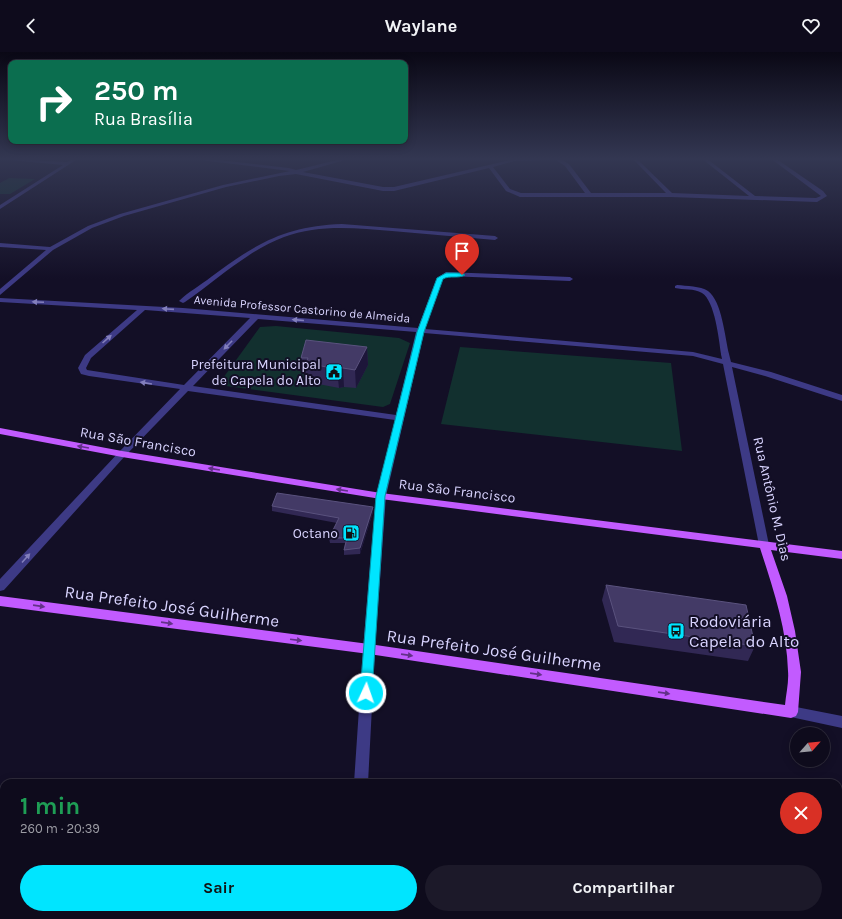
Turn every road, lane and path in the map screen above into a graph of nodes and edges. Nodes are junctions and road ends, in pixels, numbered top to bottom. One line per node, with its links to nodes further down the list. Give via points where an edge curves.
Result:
1 (12, 198): 5 (street)
2 (181, 198): 8 (street, via 90,227)
3 (780, 198): 4 (street)
4 (819, 198)
5 (0, 206)
6 (495, 238): 13 (street, via 370,227 314,228 270,241)
7 (0, 245): 8 (street)
8 (51, 249): 11 (street)
9 (570, 279): 16 (street, via 446,274 440,278)
10 (677, 287): 17 (lane, via 710,295 716,310)
11 (0, 293)
12 (0, 300): 14 (street, Avenida Professor Castorino de Almeida, one-way to 12)
13 (183, 302)
14 (143, 308): 15 (street, Avenida Professor Castorino de Almeida, one-way to 14); 18 (street, one-way to 14, via 84,372 82,368 88,357)
15 (255, 317): 16 (street, Avenida Professor Castorino de Almeida, one-way to 15); 18 (street, one-way to 18)
16 (420, 332): 17 (street, Avenida Professor Castorino de Almeida); 20 (street)
17 (726, 358): 19 (street, Avenida Professor Castorino de Almeida); 24 (street, Rua Antônio M. Dias)
18 (185, 389): 20 (street); 22 (street)
19 (842, 398)
20 (400, 418): 23 (street)
21 (0, 431): 22 (main road, Rua São Francisco, one-way to 21)
22 (122, 454): 23 (main road, Rua São Francisco, one-way to 22); 26 (street, one-way to 22)
23 (381, 496): 24 (main road, Rua São Francisco); 28 (street)
24 (764, 545): 25 (main road, Rua São Francisco); 29 (main road, Rua Antônio M. Dias, via 781,596 789,631 795,672)
25 (842, 555)
26 (0, 587)
27 (0, 601): 28 (main road, Rua Prefeito José Guilherme, one-way to 28)
28 (369, 649): 29 (main road, Rua Prefeito José Guilherme, one-way to 29); 31 (street)
29 (791, 712): 30 (street)
30 (842, 722)
31 (361, 779)

